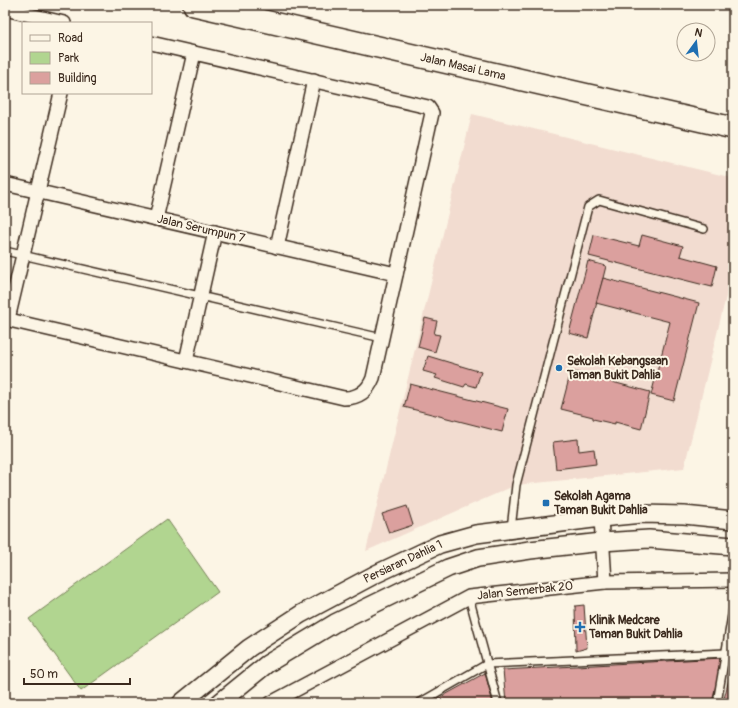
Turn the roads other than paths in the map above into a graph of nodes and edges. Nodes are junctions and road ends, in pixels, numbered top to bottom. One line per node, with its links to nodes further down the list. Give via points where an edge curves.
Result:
1 (194, 5): 8 (main road, Jalan Masai Lama)
2 (5, 9): 3 (street)
3 (60, 22)
4 (152, 43): 5 (street)
5 (194, 53): 6 (street); 11 (street)
6 (314, 80): 14 (street); 17 (street, via 428,107 432,113)
7 (61, 94): 10 (street)
8 (733, 128)
9 (5, 184): 10 (street, Jalan Serumpun 7)
10 (38, 191): 11 (street, Jalan Serumpun 7); 16 (street)
11 (156, 219): 13 (street, Jalan Serumpun 7)
12 (704, 229): 24 (lane, via 600,200 588,207 516,485)
13 (216, 232): 14 (street, Jalan Serumpun 7); 18 (street)
14 (277, 247): 17 (street, Jalan Serumpun 7)
15 (5, 251): 16 (lane)
16 (23, 255): 18 (lane); 19 (street)
17 (396, 274): 20 (street)
18 (201, 296): 20 (lane); 21 (street)
19 (6, 319): 21 (street)
20 (382, 338): 21 (street, via 371,383 360,395 350,398)
21 (186, 361)
22 (601, 518): 23 (street, Persiaran Dahlia 1, via 642,514); 24 (street, Persiaran Dahlia 1); 25 (street)
23 (733, 520)
24 (511, 529): 34 (street, Persiaran Dahlia 1, via 476,534 440,544 376,574 301,614 249,648)
25 (602, 542): 26 (street, Persiaran Dahlia 1, via 649,539); 28 (street); 35 (street, Persiaran Dahlia 1, via 478,558 448,568 334,623 267,664)
26 (733, 546)
27 (733, 580): 28 (street, Jalan Semerbak 20)
28 (605, 582): 29 (street, Jalan Semerbak 20)
29 (469, 597): 33 (lane); 36 (street, Jalan Semerbak 20)
30 (733, 609): 31 (lane)
31 (726, 653): 32 (lane); 33 (lane); 39 (lane)
32 (733, 656)
33 (487, 664): 37 (lane); 38 (lane)
34 (181, 703)
35 (220, 703)
36 (271, 703)
37 (419, 703)
38 (498, 703)
39 (717, 703)

